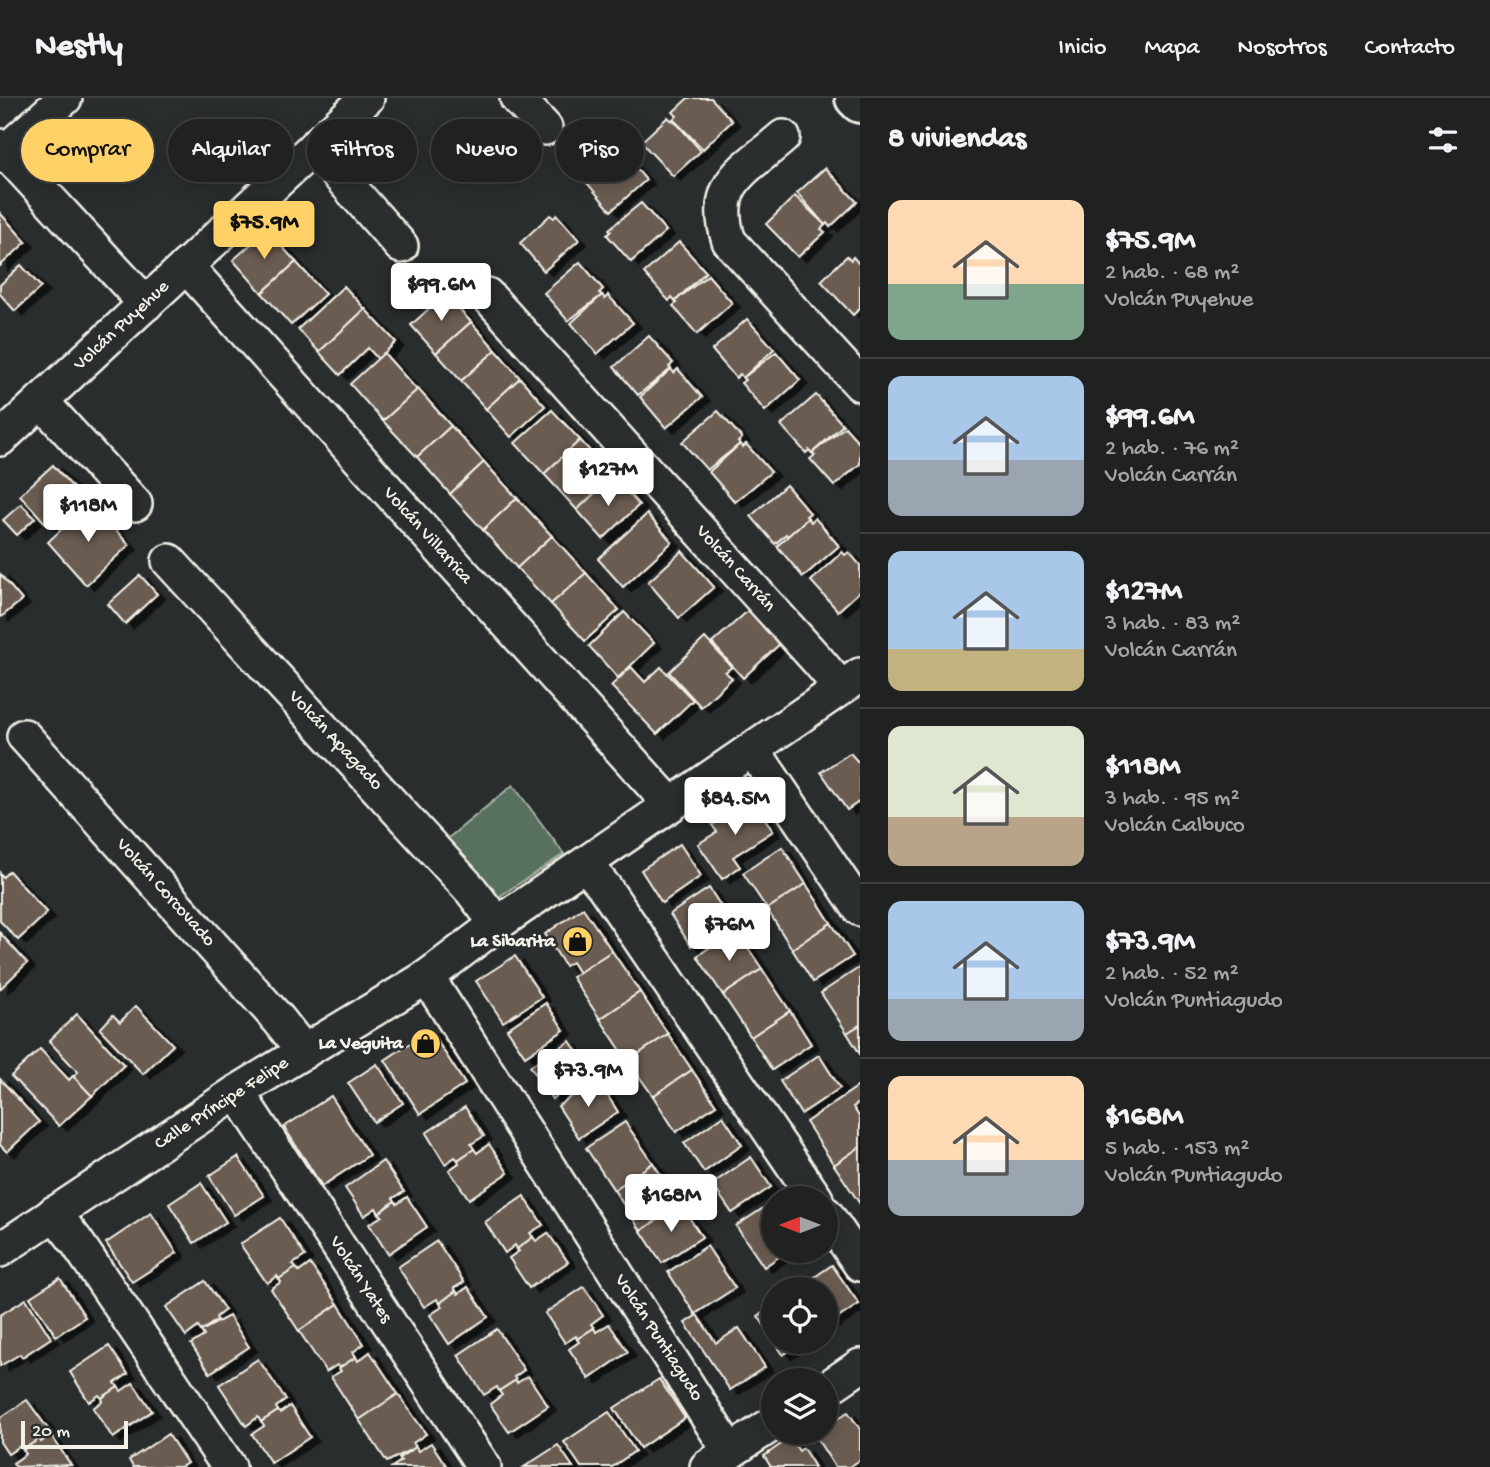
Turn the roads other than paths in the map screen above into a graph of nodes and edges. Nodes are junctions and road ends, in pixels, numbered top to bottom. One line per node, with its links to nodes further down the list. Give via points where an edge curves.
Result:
1 (65, 98): 9 (street)
2 (367, 98): 6 (street, Volcán Puyehue)
3 (517, 98): 7 (street)
4 (855, 98): 5 (main road)
5 (860, 103)
6 (344, 119)
7 (545, 128)
8 (783, 137): 16 (street, via 732,182 723,201 723,222 729,241)
9 (2, 151): 15 (street)
10 (307, 154): 13 (street, Volcán Puyehue)
11 (345, 182): 12 (street)
12 (401, 246)
13 (186, 266): 15 (street, Volcán Puyehue); 24 (street, Volcán Villarrica)
14 (487, 295): 21 (street, Volcán Carrán, via 810,651)
15 (146, 304): 17 (street, Volcán Puyehue)
16 (860, 384)
17 (40, 401): 18 (street, Volcán Puyehue); 19 (street)
18 (0, 439)
19 (135, 504)
20 (169, 561): 27 (street, Volcán Apagado, via 462,879)
21 (850, 682): 23 (street, Calle Príncipe Felipe)
22 (24, 736): 29 (street, Volcán Corcovado)
23 (753, 750): 24 (street, Calle Príncipe Felipe); 26 (street)
24 (670, 804): 25 (street, Calle Príncipe Felipe)
25 (586, 865): 27 (street, Calle Príncipe Felipe); 31 (street)
26 (860, 909)
27 (497, 924): 28 (street, Calle Príncipe Felipe)
28 (427, 977): 29 (street, Calle Príncipe Felipe); 39 (street, Volcán Puntiagudo)
29 (304, 1052): 30 (street, Calle Príncipe Felipe)
30 (237, 1092): 32 (street, Calle Príncipe Felipe); 41 (street, Volcán Yates)
31 (807, 1186)
32 (54, 1213): 34 (street, Calle Príncipe Felipe); 40 (street)
33 (838, 1232): 35 (street)
34 (0, 1250)
35 (860, 1264)
36 (860, 1366): 37 (street)
37 (838, 1381)
38 (761, 1432): 39 (street)
39 (719, 1460)
40 (229, 1467)
41 (484, 1467)

